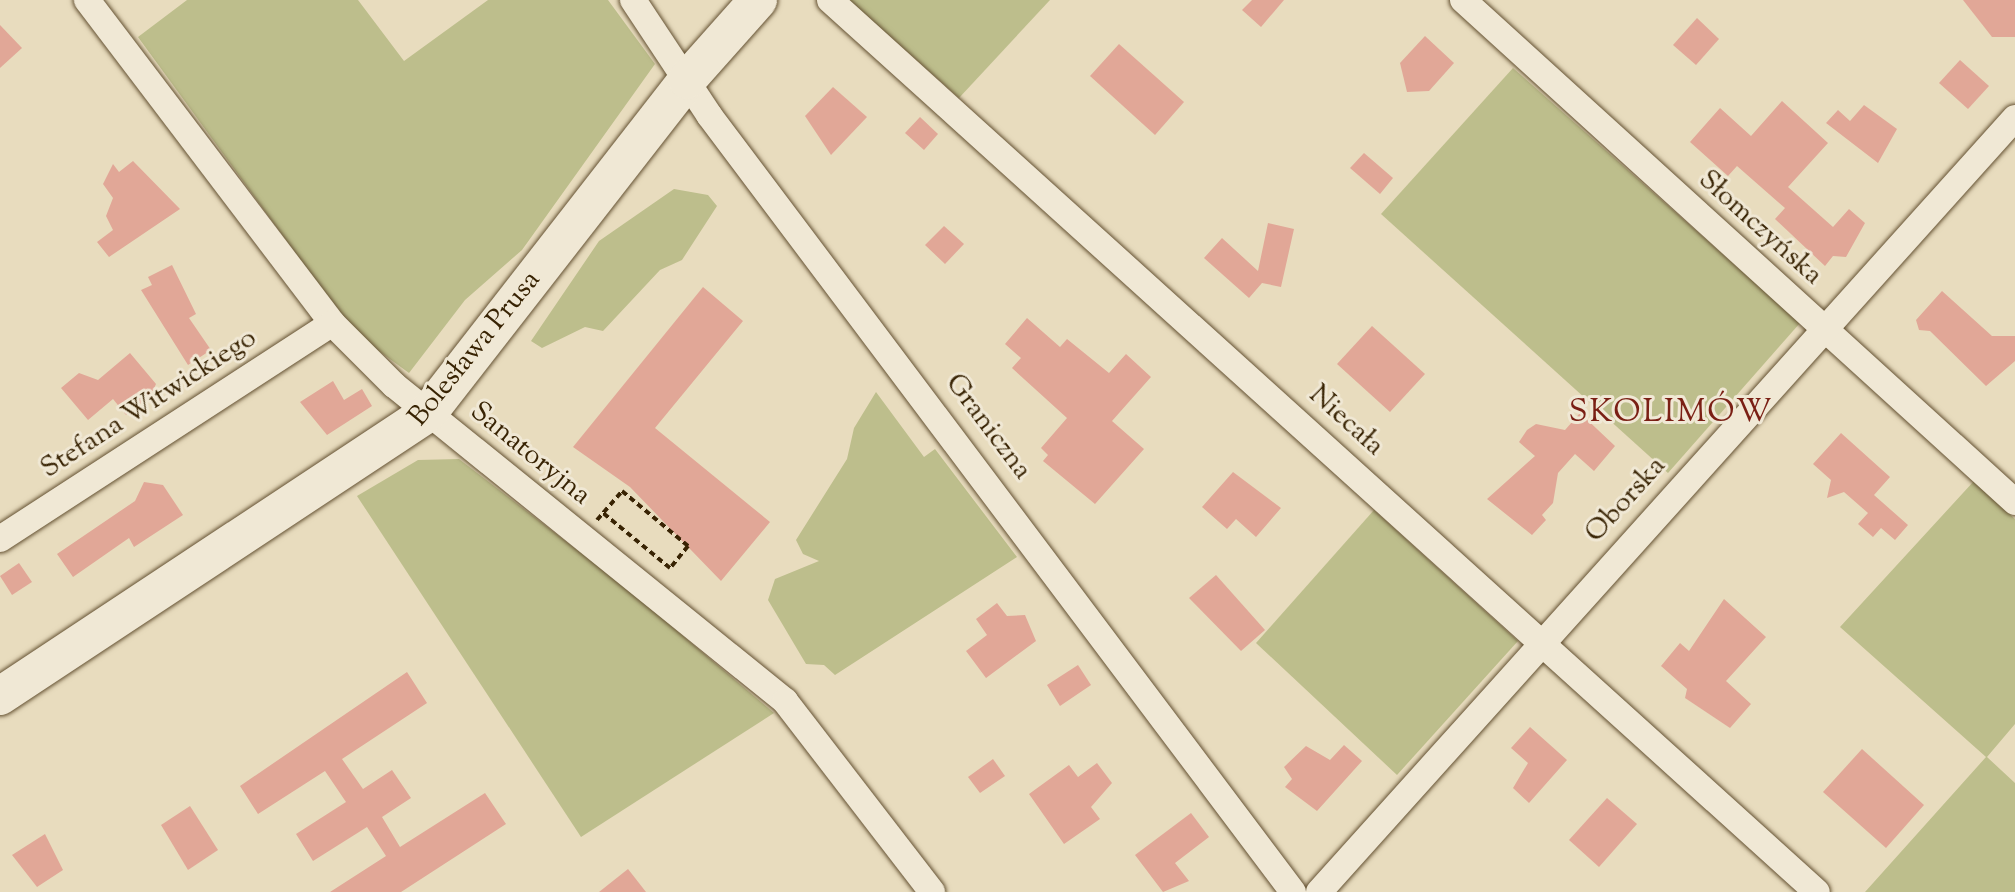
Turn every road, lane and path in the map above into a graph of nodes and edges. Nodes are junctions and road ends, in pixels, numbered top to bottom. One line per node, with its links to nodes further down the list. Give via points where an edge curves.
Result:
1 (87, 0): 8 (street, Sanatoryjna)
2 (633, 0): 6 (street, Graniczna)
3 (758, 0): 6 (street, Bolesława Prusa)
4 (830, 0): 14 (street, Niecała)
5 (1463, 0): 9 (street, Słomczyńska)
6 (687, 80): 10 (street, Bolesława Prusa); 17 (street, Graniczna)
7 (2015, 118): 9 (street, Oborska)
8 (332, 323): 10 (street, Sanatoryjna); 13 (street, Stefana Witwickiego)
9 (1823, 329): 11 (street, Słomczyńska); 14 (street, Oborska)
10 (428, 413): 15 (street, Bolesława Prusa); 16 (street, Sanatoryjna, via 785,701)
11 (2015, 502)
12 (603, 513): 12 (path, via 622,491 688,546 670,568)
13 (0, 539)
14 (1542, 642): 18 (street, Oborska); 19 (street, Niecała)
15 (0, 696)
16 (932, 892)
17 (1293, 892)
18 (1319, 892)
19 (1817, 892)

